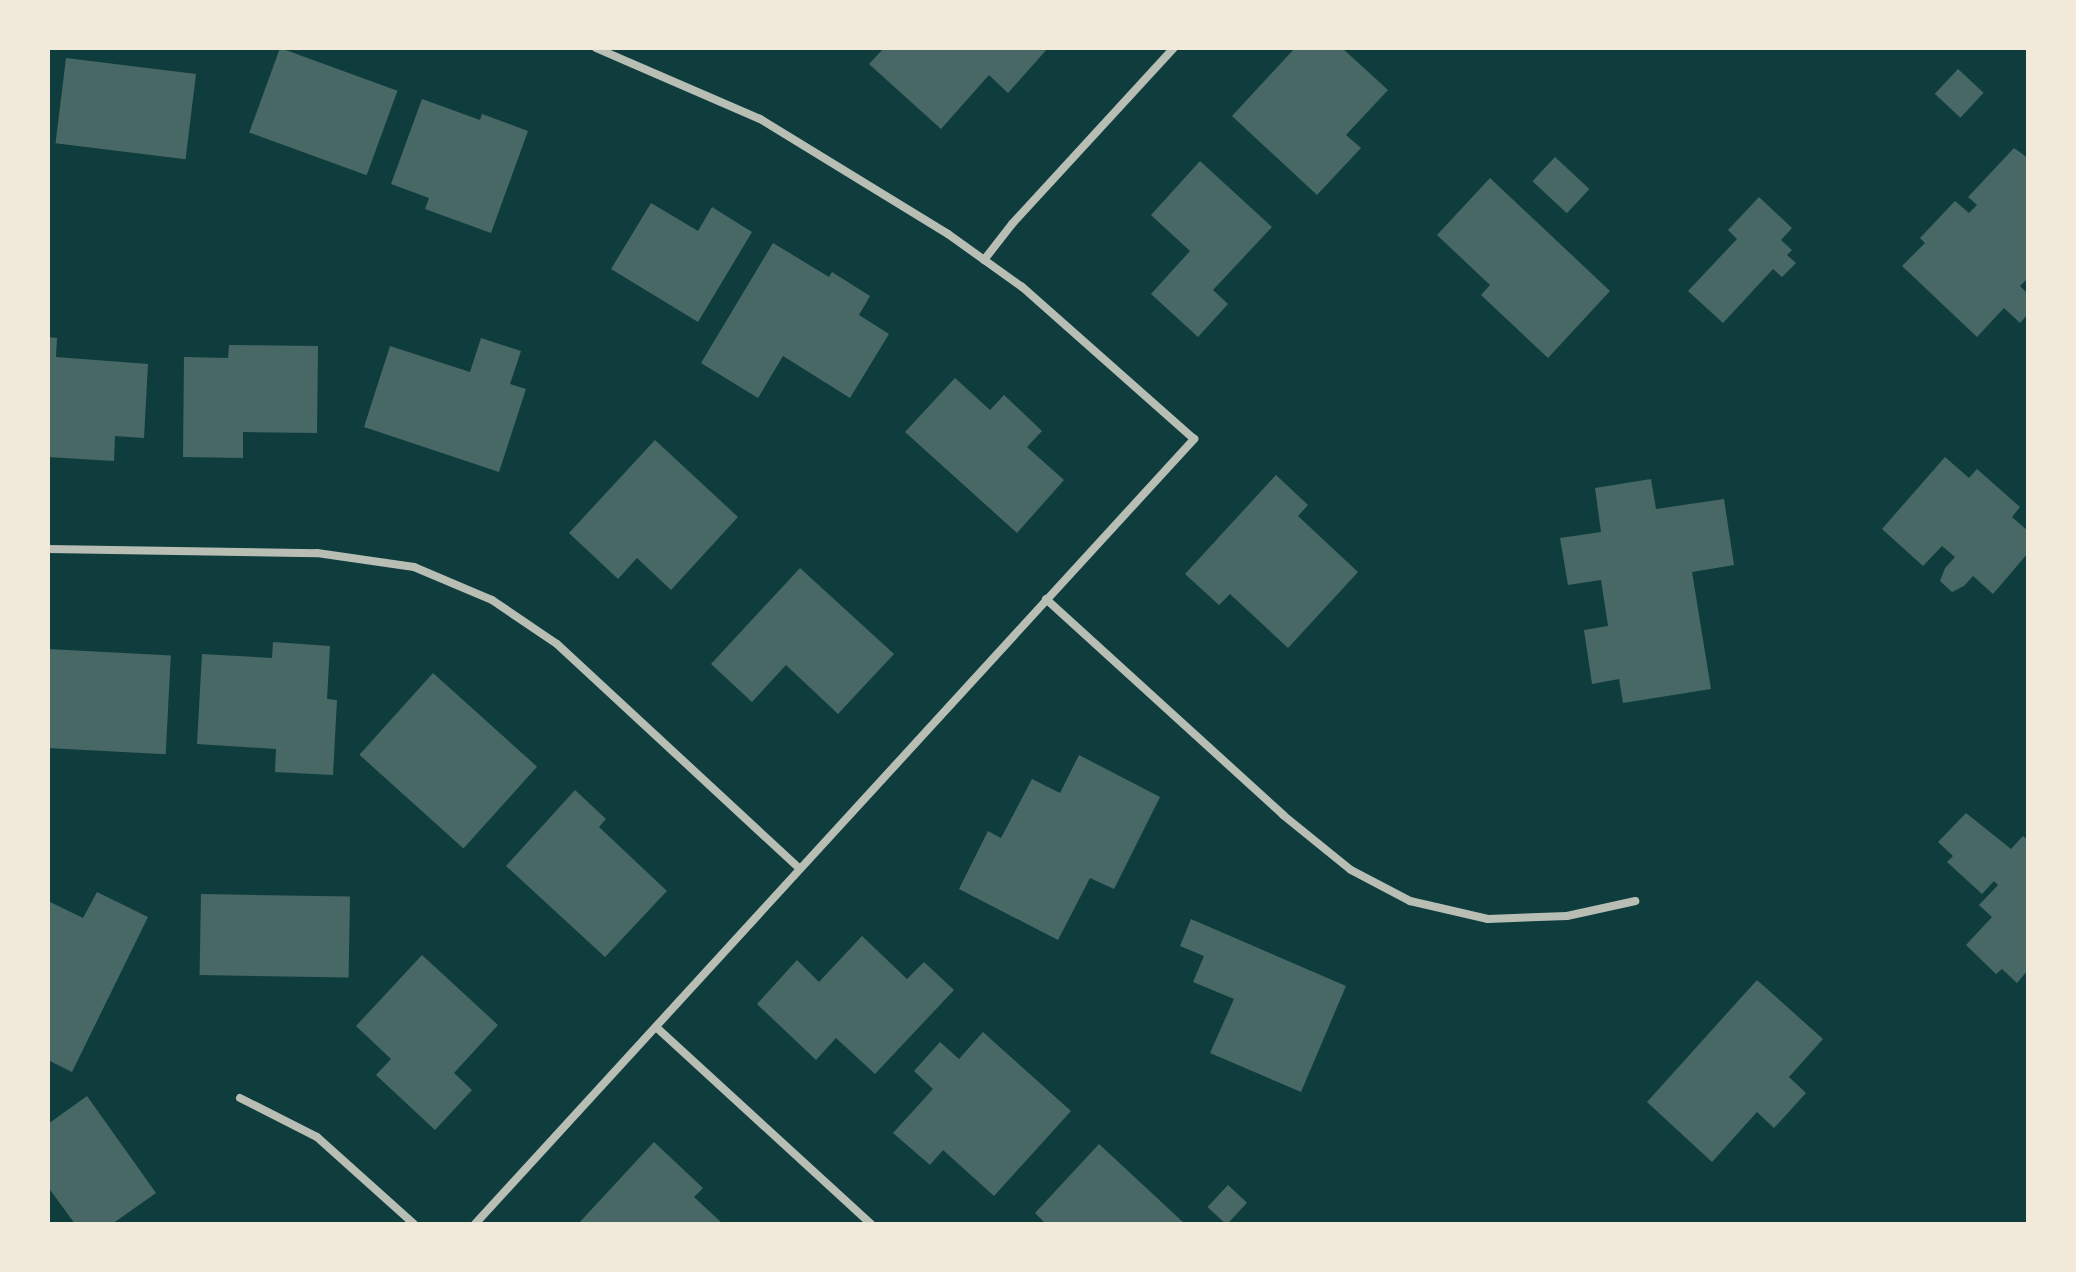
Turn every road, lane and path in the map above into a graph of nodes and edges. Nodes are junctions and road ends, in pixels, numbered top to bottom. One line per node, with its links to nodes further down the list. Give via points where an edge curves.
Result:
1 (596, 48): 3 (street, via 760,119)
2 (1174, 48): 3 (street)
3 (984, 260): 5 (street, via 1194,439)
4 (48, 549): 6 (street, via 317,553 414,567 479,594 557,644)
5 (1046, 599): 6 (street); 7 (street, via 1283,815 1351,870 1410,901 1488,919 1567,916)
6 (800, 869): 8 (street)
7 (1635, 901)
8 (656, 1027): 11 (street); 12 (street)
9 (240, 1098): 10 (street, via 317,1137)
10 (414, 1224)
11 (475, 1224)
12 (871, 1224)

